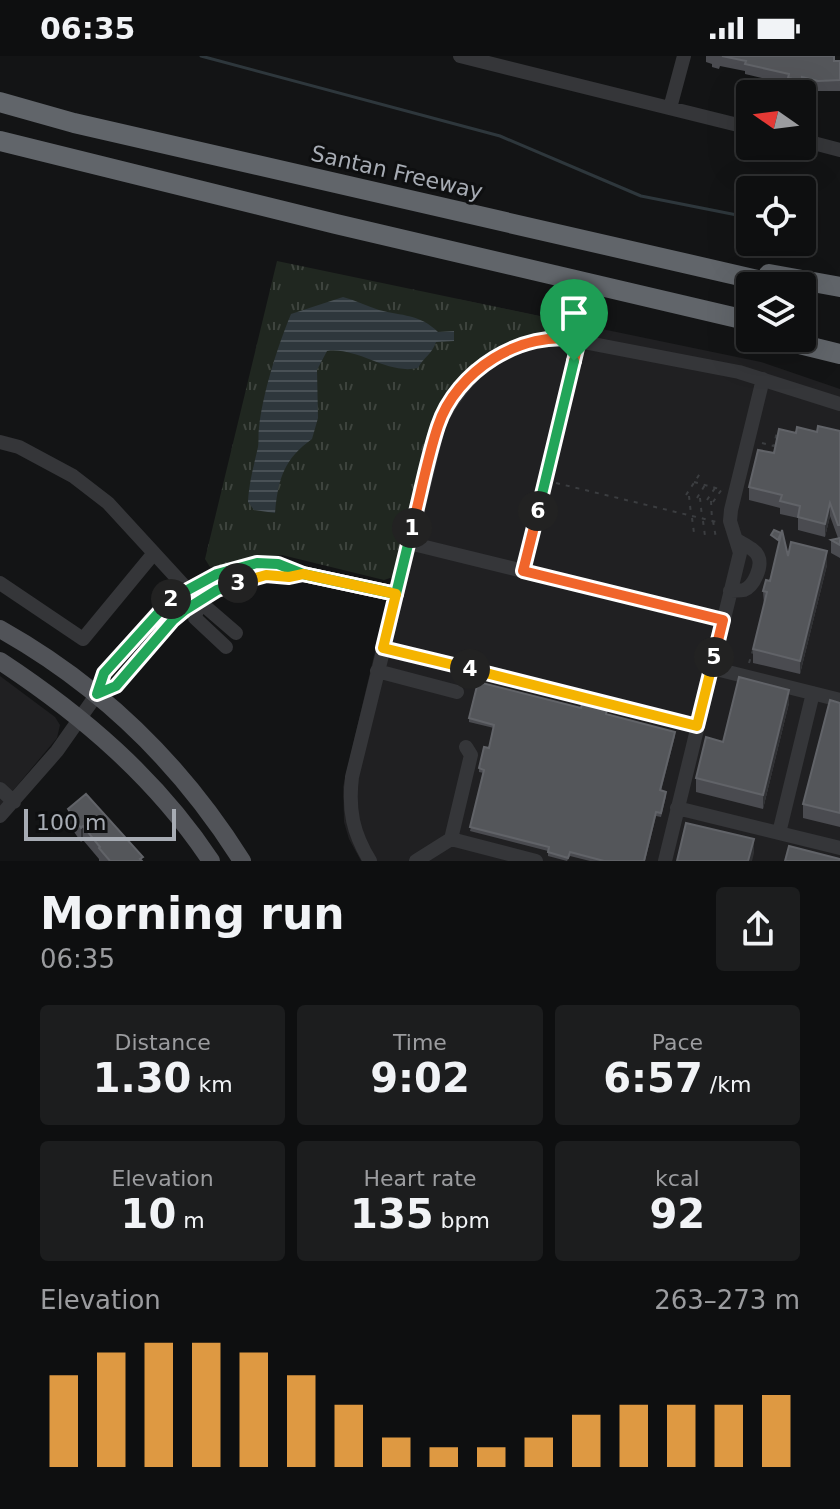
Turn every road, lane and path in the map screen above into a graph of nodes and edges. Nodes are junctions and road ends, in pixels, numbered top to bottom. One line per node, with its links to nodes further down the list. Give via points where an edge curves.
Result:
1 (460, 56): 4 (street)
2 (684, 56): 4 (street)
3 (0, 102): 10 (highway, Santan Freeway)
4 (670, 108): 5 (street)
5 (736, 124)
6 (0, 141): 9 (highway)
7 (816, 144): 8 (street)
8 (840, 150)
9 (520, 268): 15 (highway); 16 (highway)
10 (729, 273): 11 (highway, Santan Freeway); 12 (highway, via 773,274)
11 (736, 275)
12 (840, 287)
13 (816, 293): 14 (highway)
14 (840, 299)
15 (736, 318)
16 (736, 328)
17 (816, 336): 19 (highway)
18 (579, 340): 22 (street); 43 (street, via 528,342 467,379 439,424); 45 (street)
19 (840, 341)
20 (816, 348): 21 (highway)
21 (840, 354)
22 (763, 379): 23 (street); 42 (street, via 731,510)
23 (840, 404)
24 (787, 434): 26 (path, via 777,431 774,446)
25 (0, 442): 44 (street, via 73,476 108,503)
26 (760, 442)
27 (701, 472): 29 (path)
28 (553, 482): 35 (path)
29 (694, 482): 30 (path); 35 (path, via 687,495)
30 (705, 485): 31 (path); 36 (path, via 698,498)
31 (715, 488): 32 (path); 34 (path)
32 (722, 489): 33 (path); 34 (path)
33 (728, 491)
34 (710, 501): 37 (path)
35 (691, 516): 36 (path); 39 (path)
36 (702, 518): 37 (path); 40 (path)
37 (713, 521): 38 (path); 41 (path)
38 (722, 523)
39 (694, 533)
40 (705, 536)
41 (716, 538)
42 (737, 540): 47 (street, via 740,553); 47 (street, via 759,556 759,563 752,584)
43 (409, 543): 45 (street); 48 (street)
44 (154, 553): 46 (street, via 83,639); 49 (street)
45 (523, 571): 50 (street)
46 (0, 583)
47 (730, 591): 50 (street)
48 (396, 594): 49 (street, via 257,563 217,574); 56 (street)
49 (193, 599): 51 (street, via 207,608); 63 (street, via 116,686)
50 (723, 620): 59 (street)
51 (212, 624): 53 (street); 55 (street)
52 (0, 629): 63 (main road)
53 (236, 633)
54 (755, 646): 58 (path)
55 (226, 647)
56 (383, 648): 60 (street); 66 (street)
57 (0, 661): 65 (main road)
58 (748, 665)
59 (712, 668): 62 (street); 66 (street)
60 (377, 671): 61 (street); 77 (street, via 350,793 350,817)
61 (457, 692)
62 (813, 693): 64 (street); 72 (street)
63 (97, 694): 65 (street); 76 (main road, via 179,774)
64 (840, 700)
65 (81, 718): 69 (street); 75 (main road, via 165,801)
66 (697, 726): 70 (street)
67 (466, 747): 73 (street, via 471,755)
68 (0, 789): 69 (street)
69 (14, 802): 71 (street)
70 (677, 808): 72 (street); 80 (street)
71 (0, 816)
72 (779, 833): 74 (street)
73 (451, 839): 78 (street); 79 (street)
74 (840, 848)
75 (211, 861)
76 (242, 861)
77 (370, 861)
78 (416, 861)
79 (536, 861)
80 (665, 861)

